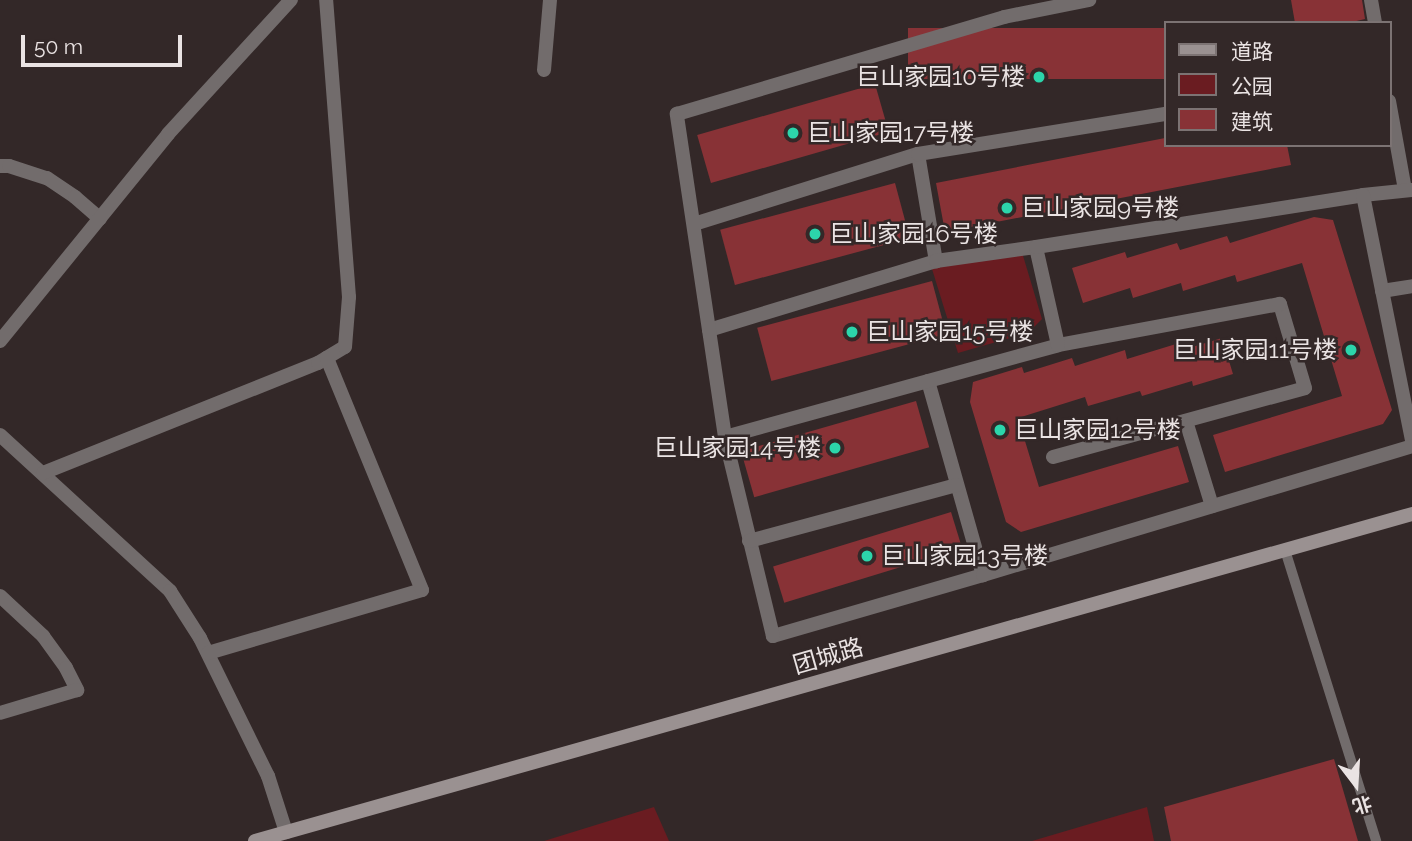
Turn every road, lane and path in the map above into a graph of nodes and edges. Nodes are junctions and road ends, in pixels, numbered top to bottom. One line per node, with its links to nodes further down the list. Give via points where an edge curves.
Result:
1 (292, 0): 14 (street, via 168,134)
2 (326, 0): 23 (street, via 349,297 345,347)
3 (550, 0): 7 (street)
4 (1089, 0): 15 (street, via 1004,17 677,114)
5 (1371, 0): 6 (street)
6 (1375, 21)
7 (544, 70)
8 (1391, 110): 12 (street)
9 (1164, 114): 10 (street)
10 (918, 154): 15 (street); 17 (street)
11 (0, 166): 14 (street, via 47,178)
12 (1409, 190): 13 (street)
13 (1363, 195): 16 (street); 19 (street)
14 (100, 219): 21 (street)
15 (694, 224): 20 (street)
16 (1036, 247): 17 (street); 22 (street)
17 (936, 261): 20 (street)
18 (1412, 286): 19 (street)
19 (1382, 291): 25 (street)
20 (709, 330): 29 (street)
21 (0, 341)
22 (1058, 345): 26 (street); 27 (street, via 1280,304 1305,388)
23 (327, 358): 32 (street); 40 (street, via 422,590)
24 (1412, 359): 25 (street)
25 (1396, 362): 30 (street)
26 (928, 381): 29 (street); 33 (street)
27 (1186, 421): 31 (street); 34 (street)
28 (0, 435): 32 (street)
29 (725, 437): 36 (street)
30 (1412, 443): 34 (street)
31 (1053, 457)
32 (43, 473): 40 (street, via 170,591)
33 (957, 485): 36 (street); 38 (street)
34 (1212, 506): 38 (street)
35 (1412, 514): 37 (street, 团城路)
36 (749, 541): 38 (street, via 773,636)
37 (1284, 550): 42 (street, 团城路); 44 (lane)
38 (983, 575)
39 (0, 596): 41 (street, via 43,636 77,690)
40 (208, 653): 42 (street, via 268,776)
41 (0, 713)
42 (286, 832): 43 (street, 团城路)
43 (256, 841)
44 (1376, 841)

